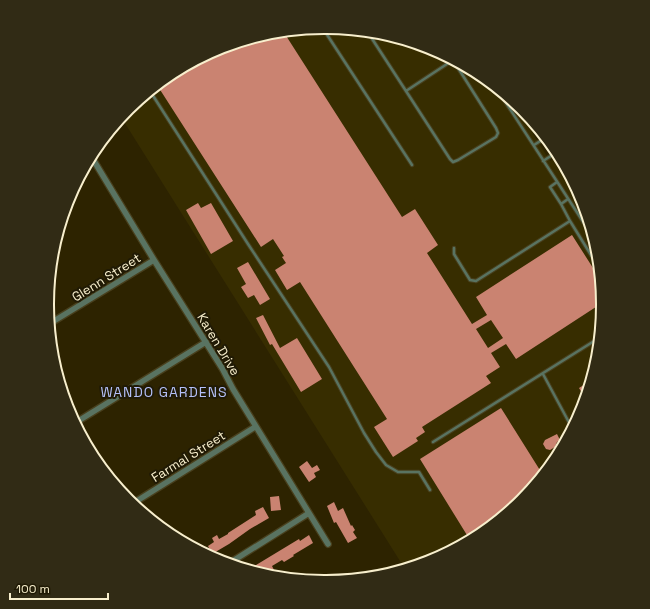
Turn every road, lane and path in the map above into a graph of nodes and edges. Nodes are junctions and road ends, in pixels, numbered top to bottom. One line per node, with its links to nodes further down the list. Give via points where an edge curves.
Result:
1 (327, 34): 13 (lane)
2 (372, 38): 5 (lane)
3 (448, 63): 5 (lane)
4 (459, 69): 5 (lane, via 498,133 496,137 454,162)
5 (406, 90)
6 (153, 96): 30 (lane, via 329,367 376,452 386,465 398,472 420,472)
7 (509, 107): 9 (lane)
8 (541, 141): 9 (lane)
9 (534, 145): 11 (lane)
10 (551, 156): 11 (lane)
11 (544, 161): 14 (lane)
12 (95, 162): 21 (street, Karen Drive)
13 (412, 165)
14 (557, 182): 15 (lane); 16 (lane, via 550,187)
15 (568, 199): 16 (lane); 17 (lane)
16 (560, 204): 18 (lane)
17 (581, 219)
18 (570, 221): 19 (lane, via 476,281 470,280 454,254); 20 (lane)
19 (454, 248)
20 (590, 255)
21 (154, 260): 22 (street, Glenn Street); 23 (street, Karen Drive)
22 (55, 321)
23 (206, 342): 26 (street); 28 (street, Karen Drive)
24 (593, 342): 25 (lane)
25 (543, 374): 27 (lane); 29 (lane)
26 (81, 421)
27 (569, 422)
28 (255, 426): 31 (street, Farmal Street); 32 (street, Karen Drive)
29 (433, 442)
30 (430, 490)
31 (138, 500)
32 (309, 513): 33 (street, Karen Drive); 34 (street)
33 (328, 544)
34 (235, 560)

